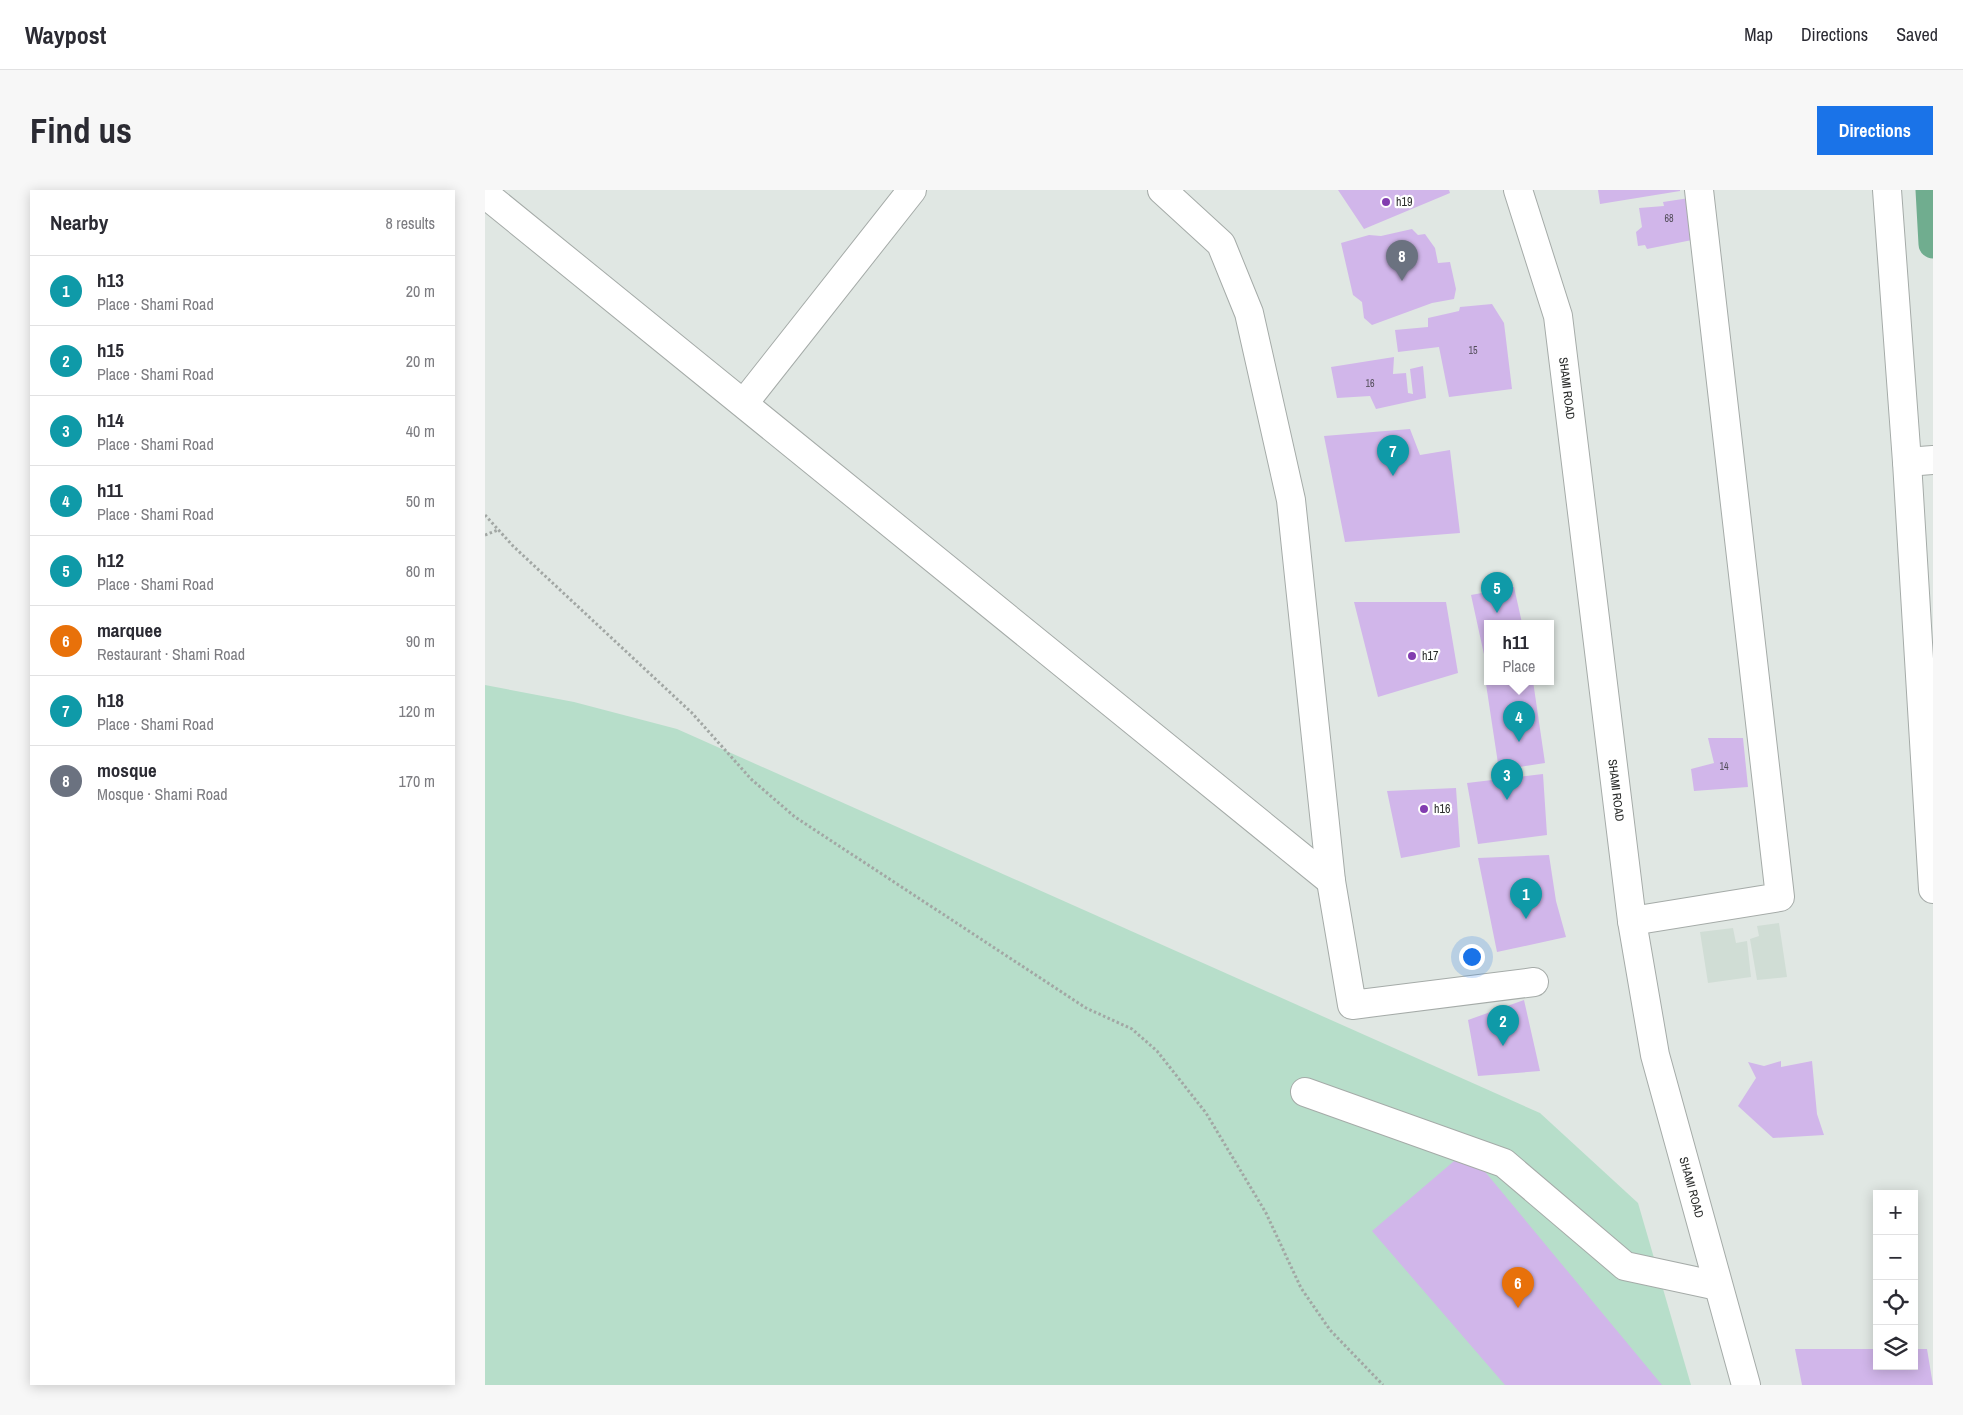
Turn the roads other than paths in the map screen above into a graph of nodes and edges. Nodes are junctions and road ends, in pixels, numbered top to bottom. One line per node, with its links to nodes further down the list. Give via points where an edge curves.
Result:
1 (912, 190): 7 (street)
2 (1162, 190): 9 (street, via 1221,244 1249,313 1291,500)
3 (1518, 190): 11 (street, SHAMI ROAD, via 1558,316)
4 (1699, 190): 11 (street, via 1780,897)
5 (1887, 190): 8 (street)
6 (490, 208): 7 (street)
7 (744, 403): 9 (street)
8 (1920, 461): 10 (street)
9 (1331, 881): 12 (street, via 1352,1005)
10 (1933, 889)
11 (1632, 921): 14 (street, SHAMI ROAD, via 1655,1054)
12 (1534, 982)
13 (1305, 1092): 14 (street, via 1504,1163 1625,1266)
14 (1718, 1286): 15 (street, SHAMI ROAD)
15 (1746, 1384)

